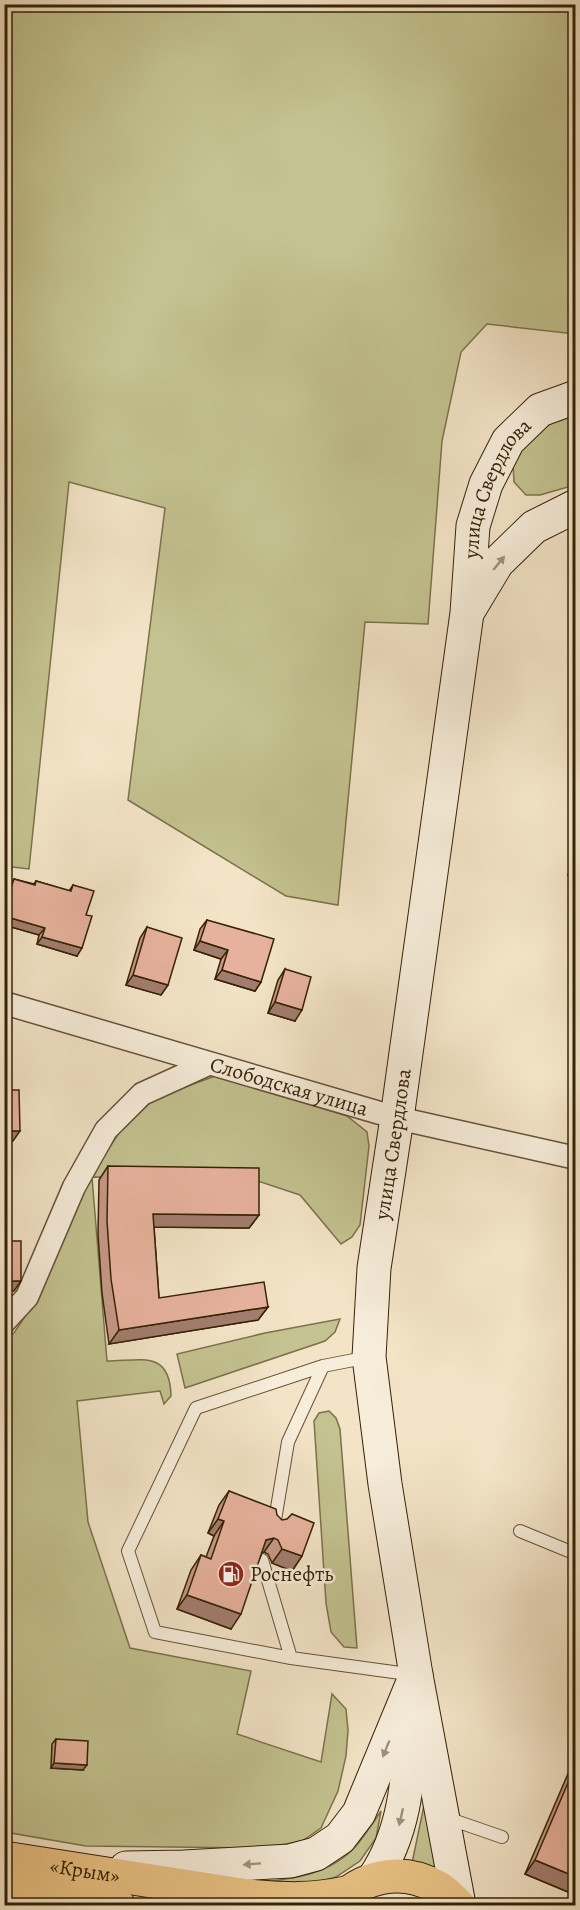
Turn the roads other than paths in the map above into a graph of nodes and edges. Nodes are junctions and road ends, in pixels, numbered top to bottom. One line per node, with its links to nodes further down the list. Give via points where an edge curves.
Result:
1 (576, 397): 3 (main road, улица Свердлова, via 540,410 508,441 486,484 473,526)
2 (576, 507): 3 (main road, улица Свердлова, one-way to 2, via 497,563 534,527)
3 (467, 613): 6 (main road, улица Свердлова)
4 (4, 1004): 5 (street, Слободская улица)
5 (208, 1064): 6 (street, Слободская улица); 8 (street, via 142,1094 106,1130 74,1187 27,1297)
6 (397, 1118): 7 (street, Слободская улица); 9 (main road, улица Свердлова, via 374,1268)
7 (576, 1158)
8 (4, 1322)
9 (369, 1357): 10 (lane); 16 (main road, улица Свердлова)
10 (323, 1366): 11 (lane, via 288,1442); 15 (lane, via 196,1408 128,1551 155,1632)
11 (274, 1526)
12 (520, 1531): 13 (lane)
13 (576, 1554)
14 (262, 1560): 15 (lane)
15 (291, 1658): 16 (lane)
16 (416, 1675): 17 (main road); 20 (main road, one-way to 20, via 358,1813 340,1838 316,1854 245,1865); 21 (main road, one-way to 21, via 405,1797 395,1841)
17 (442, 1816): 18 (lane); 25 (main road)
18 (502, 1837)
19 (4, 1858): 20 (main road, «Крым»)
20 (63, 1869): 23 (main road, «Крым», via 248,1896)
21 (374, 1878): 23 (main road, «Крым»); 25 (main road, «Крым», via 399,1875 420,1879 440,1888)
22 (4, 1883): 24 (main road)
23 (340, 1899)
24 (119, 1905)
25 (459, 1905)

